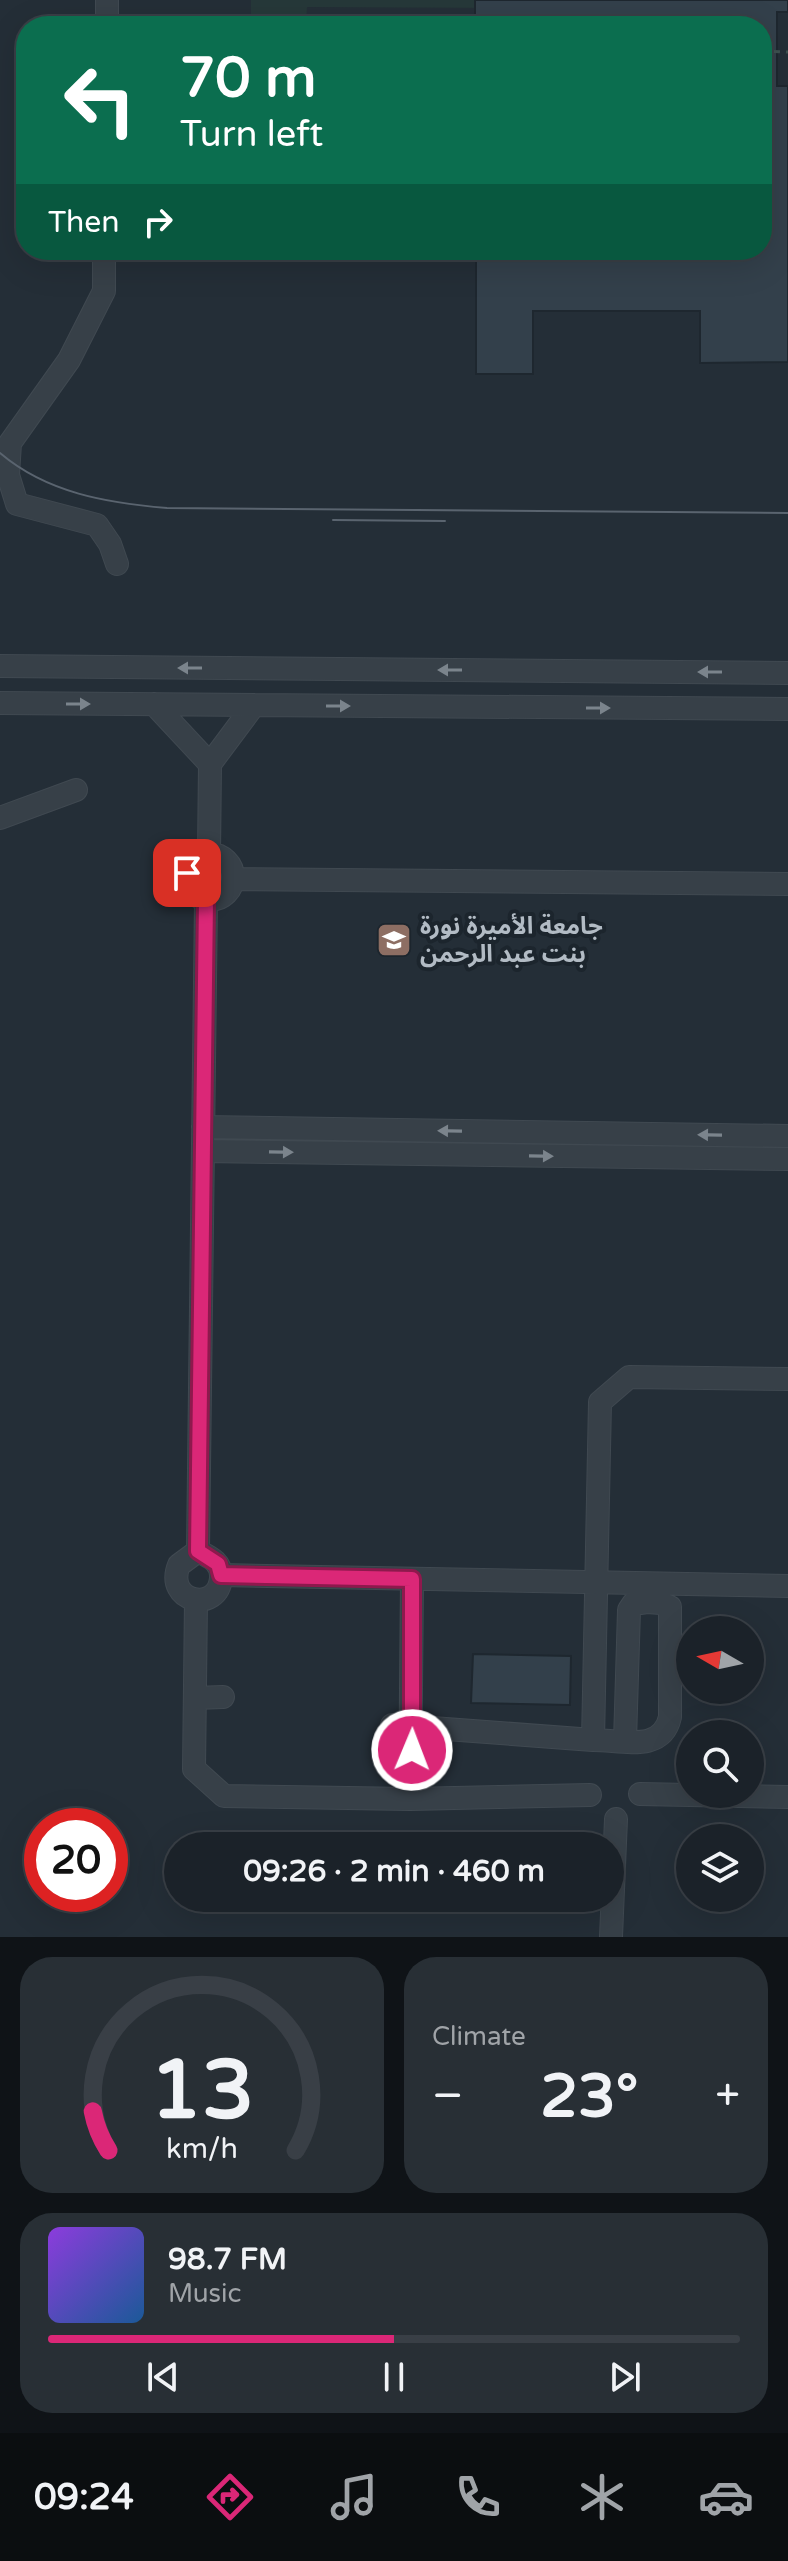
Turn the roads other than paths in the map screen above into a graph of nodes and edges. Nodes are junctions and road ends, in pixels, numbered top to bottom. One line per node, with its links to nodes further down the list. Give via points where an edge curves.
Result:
1 (104, 260): 2 (street, via 104,291 69,360 10,443 8,475 17,504 97,525)
2 (117, 564)
3 (0, 666): 4 (street, one-way to 3)
4 (788, 673)
5 (0, 703): 6 (street, one-way to 6)
6 (154, 704): 7 (street); 9 (street)
7 (254, 705): 8 (street, one-way to 8); 9 (street)
8 (788, 709)
9 (210, 764): 12 (street)
10 (76, 790): 11 (street)
11 (0, 818)
12 (209, 854): 13 (street, via 223,859); 15 (street, via 195,860 187,873 193,894)
13 (233, 879): 14 (street); 15 (street, via 227,893)
14 (788, 884)
15 (206, 900): 16 (street)
16 (203, 1127): 17 (street, one-way to 16); 18 (street)
17 (788, 1136)
18 (203, 1151): 19 (street, one-way to 19); 21 (street)
19 (788, 1159)
20 (788, 1379): 24 (street, via 629,1377 600,1402)
21 (198, 1551): 22 (street, via 218,1564); 27 (street, via 176,1572 182,1593)
22 (221, 1575): 23 (street); 27 (street, via 216,1592)
23 (412, 1579): 24 (street); 30 (street)
24 (596, 1583): 26 (street); 31 (street)
25 (788, 1586): 26 (street)
26 (647, 1593): 32 (street, via 629,1610); 32 (street, via 670,1607 670,1717 660,1737)
27 (196, 1600): 29 (street)
28 (223, 1697): 29 (street)
29 (195, 1698): 36 (street, via 194,1769 224,1796)
30 (402, 1725): 31 (street); 36 (street)
31 (593, 1740): 32 (street)
32 (625, 1741)
33 (640, 1794): 35 (street)
34 (590, 1795): 36 (street)
35 (788, 1797)
36 (410, 1799)
37 (616, 1819): 38 (street)
38 (611, 1937)

